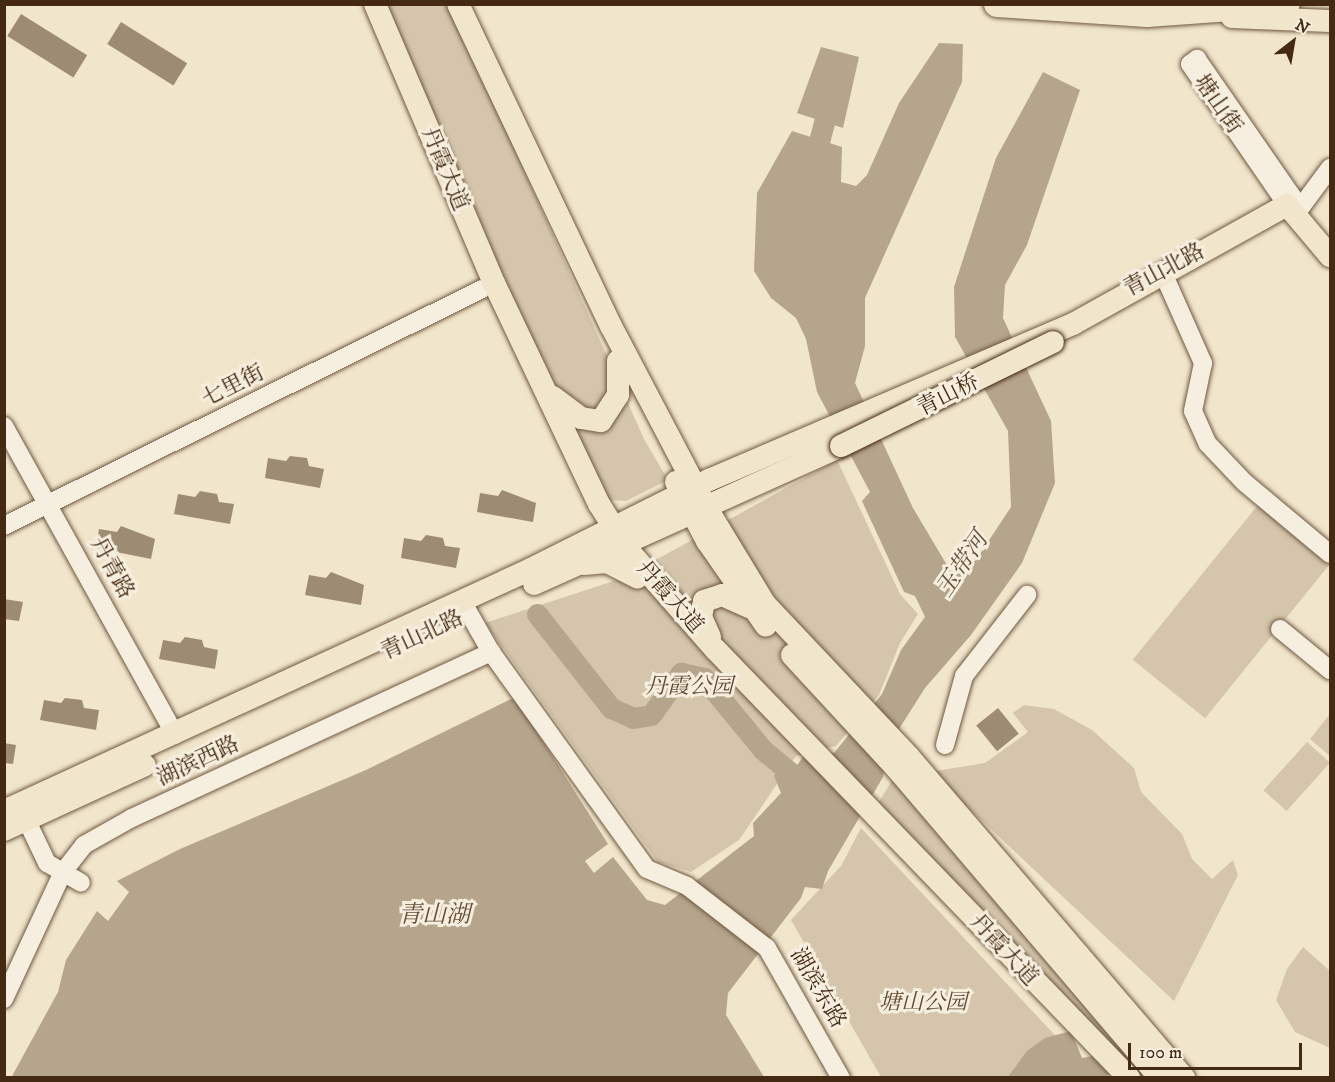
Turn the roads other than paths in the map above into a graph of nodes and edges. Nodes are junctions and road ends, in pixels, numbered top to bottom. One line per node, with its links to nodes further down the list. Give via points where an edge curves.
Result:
1 (365, 4): 13 (main road, 丹霞大道)
2 (375, 4): 16 (main road, 丹霞大道, via 494,283)
3 (453, 4): 15 (main road, 丹霞大道)
4 (458, 4): 17 (main road, 丹霞大道, via 508,115)
5 (997, 4): 7 (highway)
6 (1287, 4): 7 (highway)
7 (1147, 15): 8 (main road)
8 (1330, 21)
9 (1330, 168): 10 (street)
10 (1291, 210): 10 (street, 塘山街, via 1292,196 1197,59 1190,63); 11 (main road, 塘山街); 12 (main road, 青山北路); 14 (main road, 青山北路)
11 (1330, 256)
12 (1167, 282): 14 (main road, 青山北路); 26 (street, via 1203,363 1193,411 1208,444 1244,482)
13 (482, 289): 21 (main road, 丹霞大道); 23 (street, 七里街)
14 (1047, 340): 19 (main road, 青山桥, bridge)
15 (618, 361): 16 (main road, via 618,395 601,421 580,418); 22 (main road, 丹霞大道)
16 (550, 394): 25 (main road, 丹霞大道)
17 (661, 420): 20 (main road, via 695,465); 22 (main road, 丹霞大道)
18 (4, 426): 23 (street, 丹青路)
19 (836, 436): 20 (main road, 青山北路)
20 (741, 477): 22 (main road, 青山北路); 28 (main road, via 728,525)
21 (582, 494): 25 (main road, 丹霞大道); 27 (main road, via 589,524)
22 (693, 500): 25 (main road, 青山北路); 28 (main road, 丹霞大道); 32 (main road, 丹霞大道)
23 (48, 505): 24 (street, 七里街); 38 (street, 丹青路)
24 (4, 526)
25 (613, 538): 27 (main road, 青山北路); 29 (main road, 丹霞大道); 34 (main road, 丹霞大道)
26 (1330, 554)
27 (565, 561): 29 (main road, via 607,562); 31 (main road, 青山北路)
28 (744, 568): 37 (main road, 丹霞大道, via 765,604)
29 (637, 577): 40 (main road, 丹霞大道)
30 (1027, 594): 39 (street, via 964,676)
31 (465, 607): 35 (street); 38 (main road, 青山北路); 44 (main road, 青山北路)
32 (749, 607): 34 (main road, via 722,595 704,601 701,617); 37 (main road, 丹霞大道)
33 (1280, 629): 36 (street)
34 (716, 650): 40 (main road, 丹霞大道)
35 (491, 652): 46 (street, 湖滨西路, via 132,818 84,845); 49 (street, 湖滨东路, via 647,869 687,886 767,948)
36 (1330, 670)
37 (844, 700): 41 (main road, 丹霞大道)
38 (175, 735): 42 (main road, 青山北路)
39 (945, 745)
40 (809, 751): 43 (main road, 丹霞大道)
41 (904, 763): 52 (main road, 丹霞大道); 53 (main road, 丹霞大道)
42 (4, 811)
43 (868, 815): 50 (main road, 丹霞大道, via 986,952); 51 (main road, 丹霞大道)
44 (26, 819): 45 (main road, 青山北路); 46 (street, via 48,863)
45 (4, 830)
46 (63, 872): 47 (street); 48 (street, 湖滨西路)
47 (81, 883)
48 (4, 999)
49 (841, 1077)
50 (1112, 1077)
51 (1130, 1077)
52 (1160, 1077)
53 (1184, 1077)

